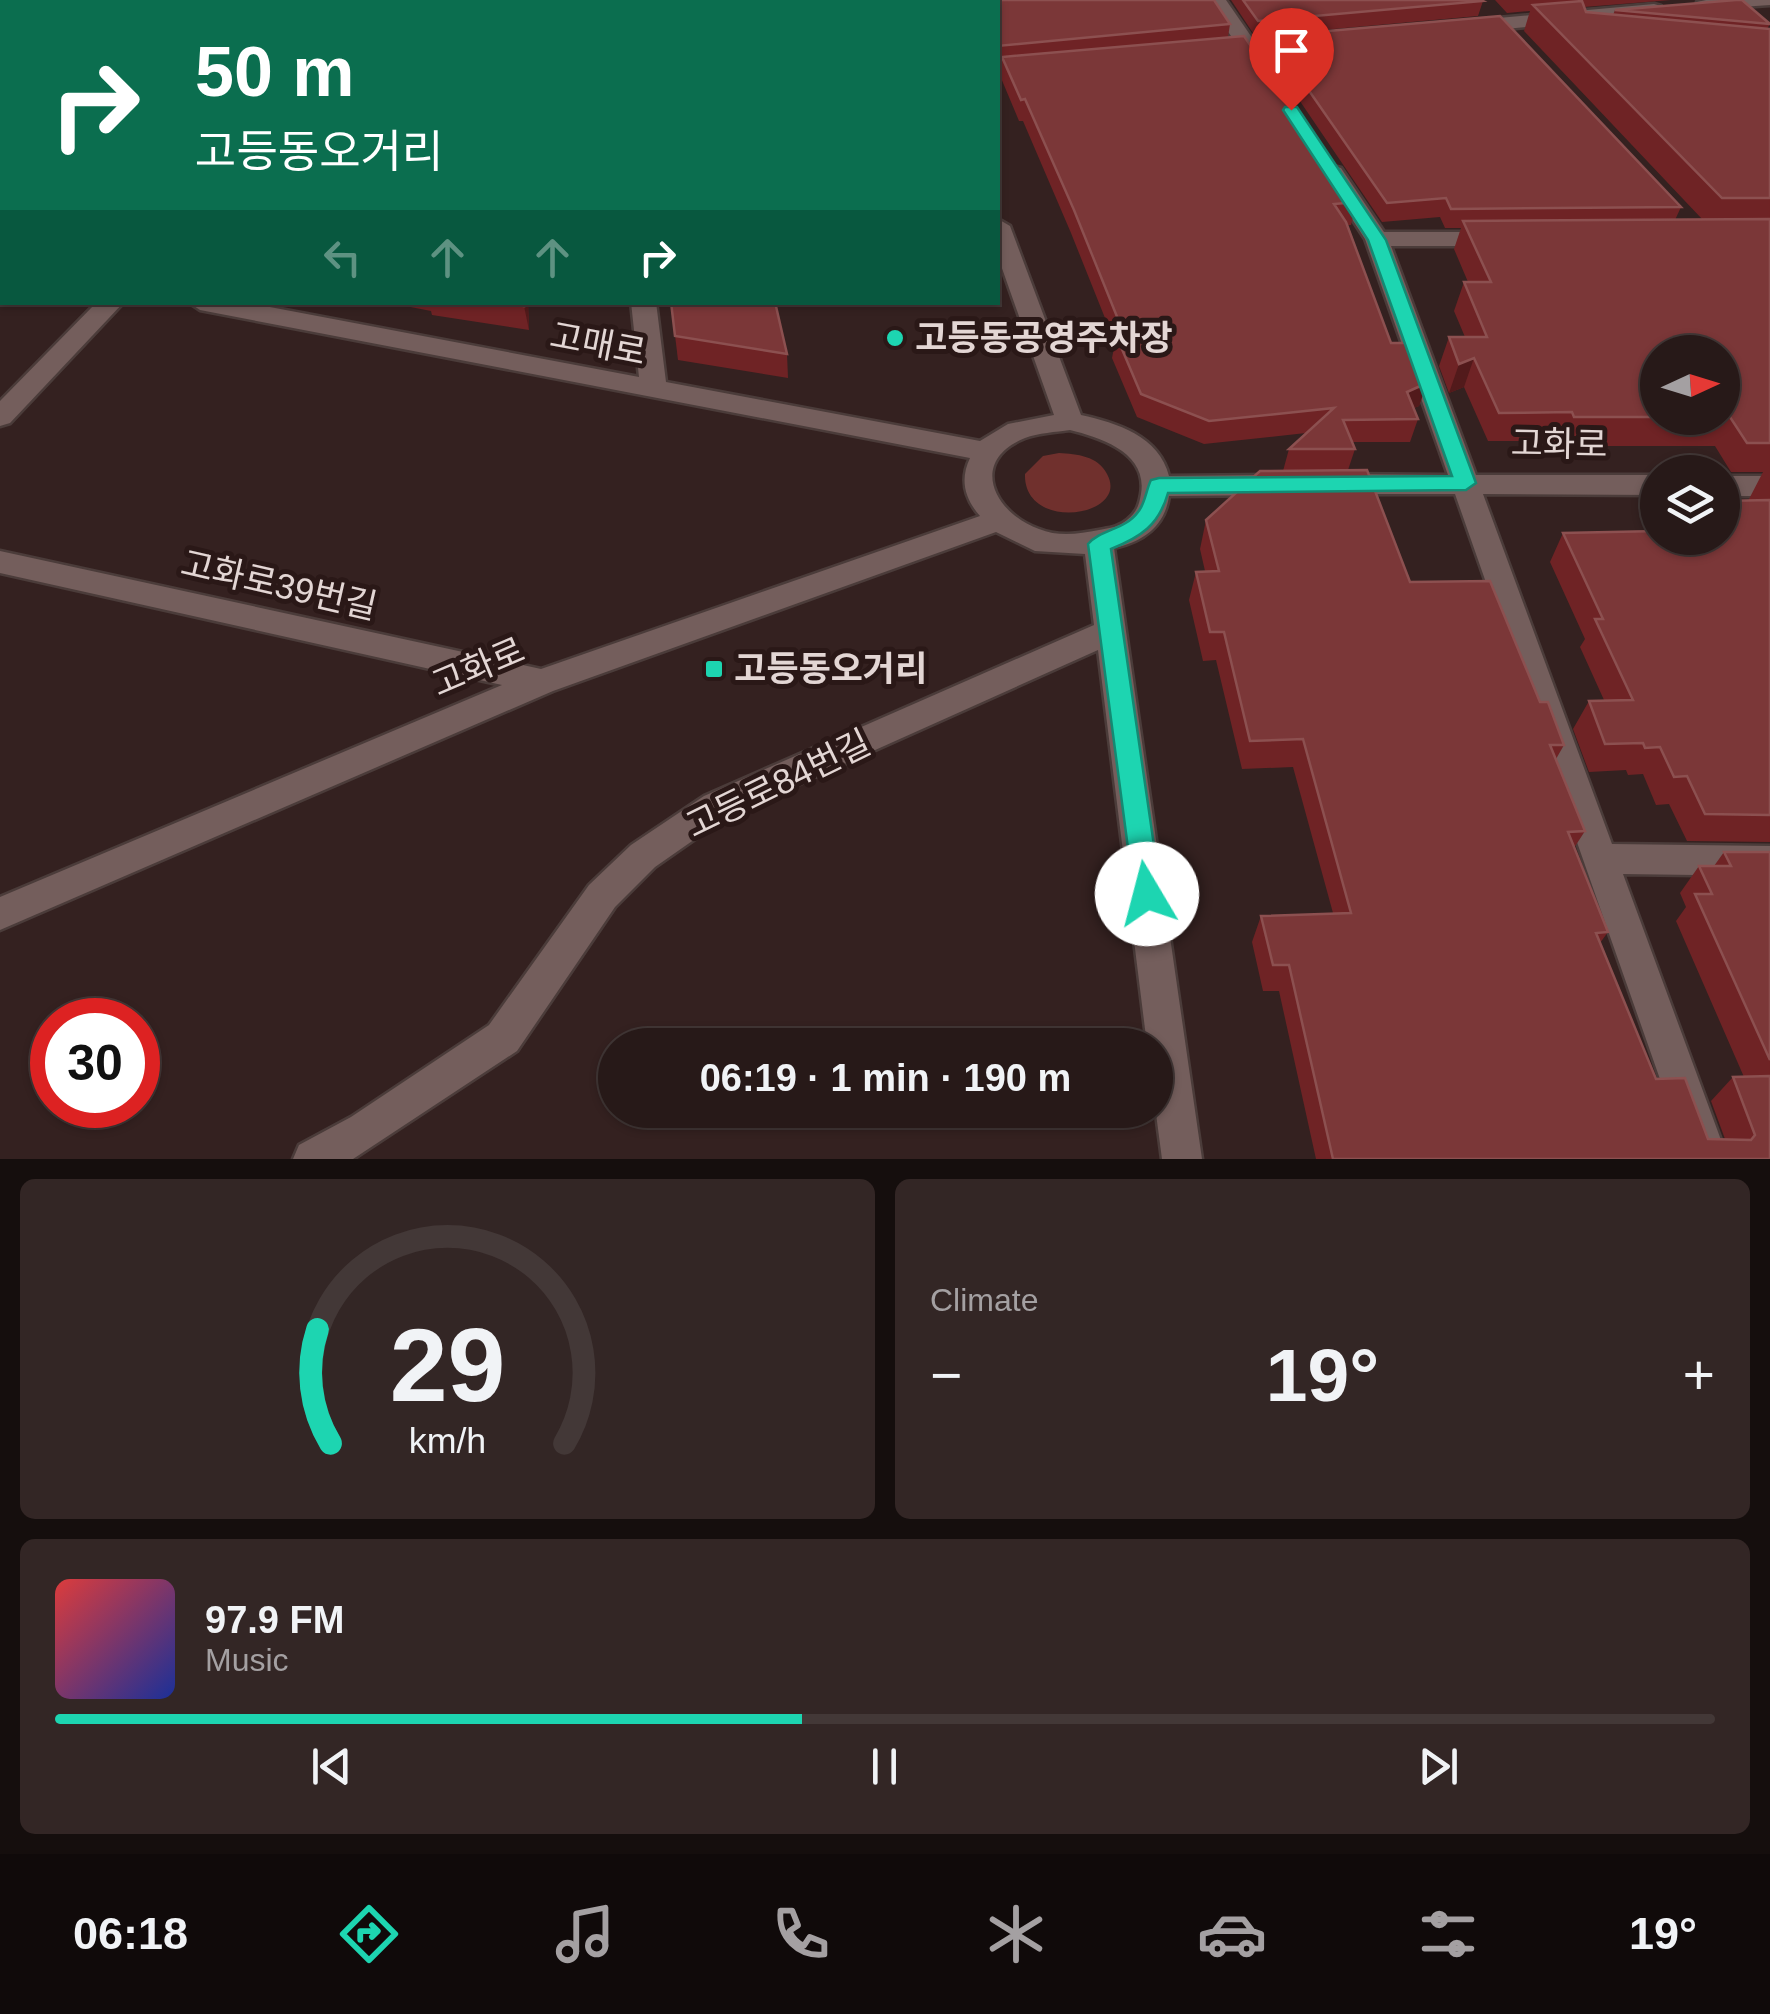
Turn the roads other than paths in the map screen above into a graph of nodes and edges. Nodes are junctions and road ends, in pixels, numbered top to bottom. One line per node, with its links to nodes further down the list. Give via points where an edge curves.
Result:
1 (1216, 0): 8 (street)
2 (1479, 0): 6 (street)
3 (1754, 1): 4 (street); 6 (street)
4 (1770, 20)
5 (1443, 29): 6 (street)
6 (1508, 31): 7 (street)
7 (1617, 34)
8 (1280, 94)
9 (1323, 159): 12 (street)
10 (1000, 231): 18 (street)
11 (1530, 238): 12 (street)
12 (1377, 240): 20 (street)
13 (109, 305): 17 (street)
14 (215, 305): 16 (street, 고매로)
15 (644, 305): 16 (street)
16 (654, 390): 19 (street, 고매로)
17 (0, 418)
18 (1070, 421): 19 (street, via 1006,433); 22 (street, via 1132,443 1152,464)
19 (984, 450): 25 (street, via 974,474 978,498)
20 (1466, 483): 21 (street, 고화로); 22 (street, 고화로); 30 (street)
21 (1640, 485)
22 (1159, 486): 26 (street, via 1151,513 1131,532)
23 (1740, 486): 24 (street)
24 (1770, 486)
25 (997, 521): 26 (street, via 1026,538 1062,546); 29 (street, 고화로)
26 (1100, 544): 28 (street)
27 (0, 562): 29 (street, 고화로39번길)
28 (1113, 630): 33 (street, 고등로84번길, via 716,806 642,856 602,896 504,1038); 34 (street)
29 (542, 682): 32 (street, 고화로)
30 (1603, 859): 31 (street); 35 (street)
31 (1770, 861)
32 (0, 914)
33 (313, 1159)
34 (1182, 1159)
35 (1708, 1159)

